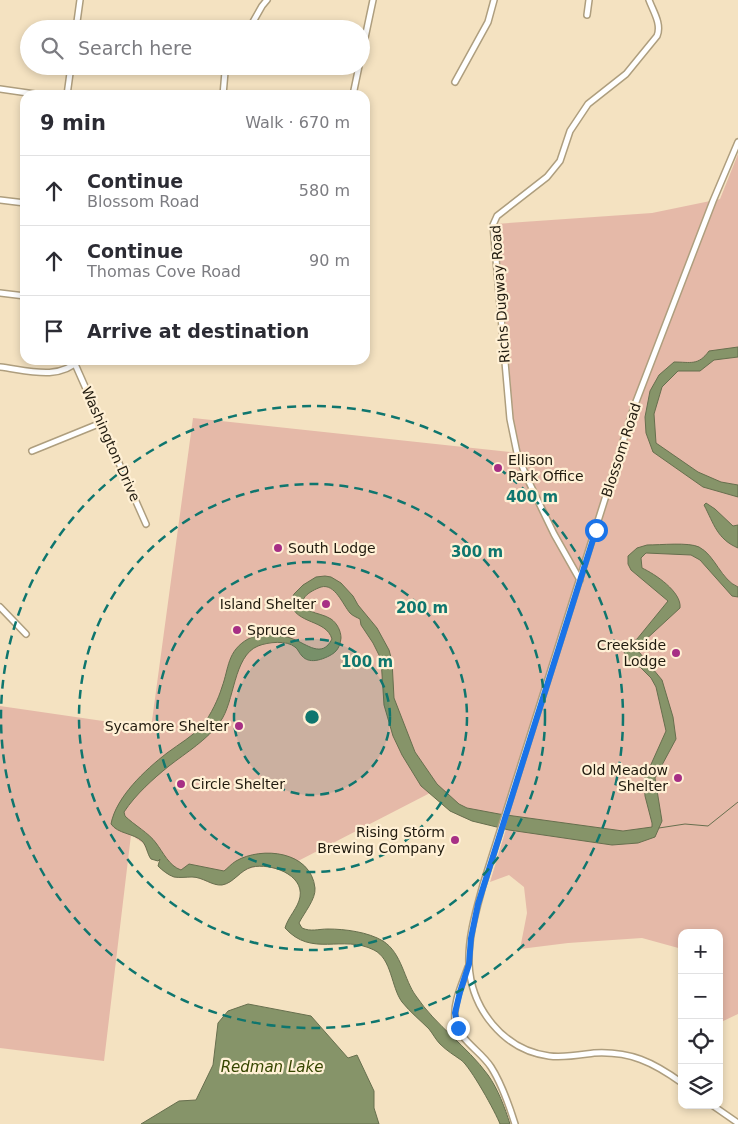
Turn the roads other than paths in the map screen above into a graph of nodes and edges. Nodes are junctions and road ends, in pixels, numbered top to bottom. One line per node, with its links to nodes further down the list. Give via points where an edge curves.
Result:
1 (80, 0): 8 (street)
2 (268, 0): 9 (street)
3 (373, 0): 10 (street)
4 (494, 0): 14 (street, via 488,22)
5 (589, 0): 7 (street)
6 (649, 0): 31 (street, Richs Dugway Road, via 659,28 657,36 626,74 588,104 570,131 560,161 547,177 494,221 510,419 517,453 554,534)
7 (587, 15)
8 (77, 20)
9 (254, 20)
10 (369, 20)
11 (70, 75): 16 (street)
12 (226, 75): 17 (street)
13 (357, 75): 18 (street)
14 (455, 82)
15 (0, 89): 19 (street)
16 (68, 90)
17 (224, 90)
18 (354, 90)
19 (20, 92)
20 (738, 142): 31 (street, Blossom Road, via 634,407)
21 (0, 200): 22 (street)
22 (20, 202)
23 (0, 293): 24 (street)
24 (20, 295)
25 (73, 365): 27 (street, via 55,373)
26 (78, 365): 28 (street, Washington Drive)
27 (0, 367)
28 (101, 423): 29 (street); 30 (street, Washington Drive)
29 (32, 450)
30 (146, 524)
31 (580, 580): 34 (street, Blossom Road, via 474,918)
32 (0, 607): 33 (street)
33 (26, 634)
34 (469, 964): 35 (street, Blossom Road, via 478,1002 495,1028 514,1044 549,1056 610,1053 632,1056); 38 (street, via 456,1004 455,1021 461,1034 496,1074)
35 (678, 1080)
36 (718, 1109): 37 (street)
37 (738, 1123)
38 (515, 1124)

